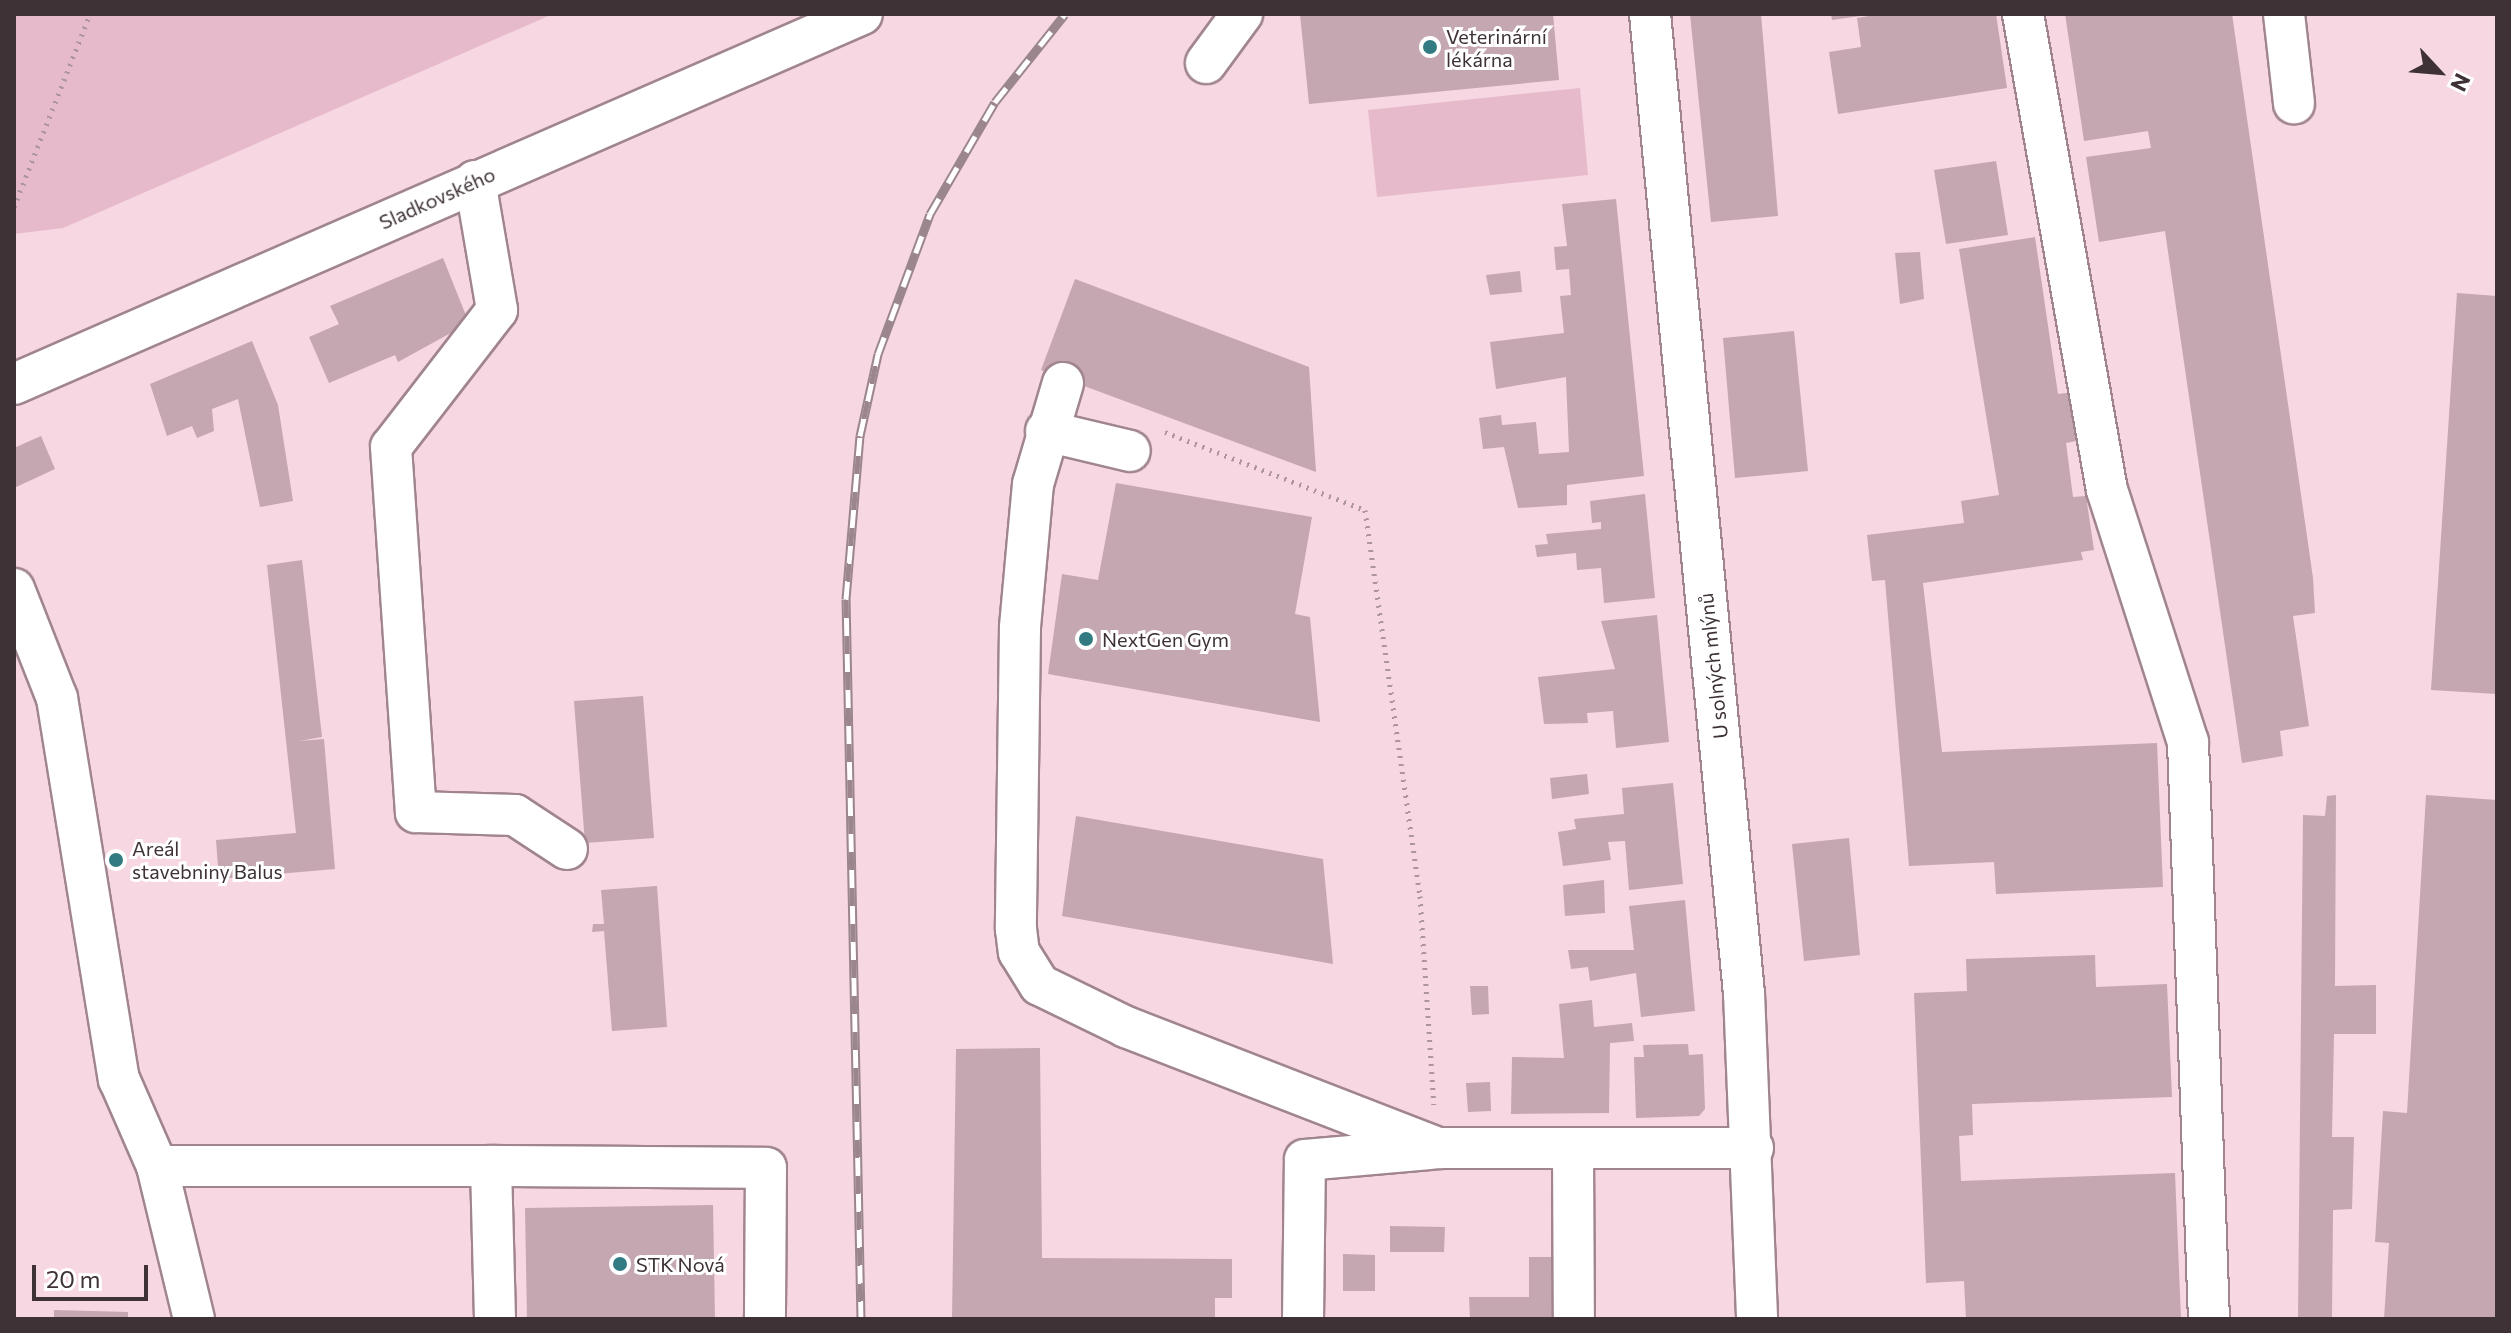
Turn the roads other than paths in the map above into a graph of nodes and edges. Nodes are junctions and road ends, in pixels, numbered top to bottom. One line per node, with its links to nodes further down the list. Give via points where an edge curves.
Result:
1 (862, 14): 8 (street, Sladkovského)
2 (1242, 14): 6 (street)
3 (1650, 14): 15 (street, U solných mlýnů)
4 (2023, 14): 26 (street, via 2107,490 2188,742)
5 (2284, 14): 7 (street)
6 (1206, 63)
7 (2294, 103)
8 (475, 181): 10 (street, Sladkovského); 14 (street, via 497,310 391,447 416,812 515,815)
9 (1063, 383): 11 (street)
10 (14, 384)
11 (1046, 431): 12 (street); 16 (street, via 1028,519 1020,628 1015,900 1026,965 1070,1004)
12 (1139, 438)
13 (14, 589): 18 (street, via 57,698 119,1079)
14 (567, 849)
15 (1753, 1148): 17 (street); 25 (street, U solných mlýnů)
16 (1452, 1150): 17 (street); 23 (street, via 1394,1158 1305,1160)
17 (1573, 1152): 24 (street)
18 (157, 1166): 19 (street); 20 (street)
19 (491, 1166): 21 (street); 22 (street, via 766,1168)
20 (194, 1319)
21 (495, 1319)
22 (765, 1319)
23 (1303, 1319)
24 (1574, 1319)
25 (1757, 1319)
26 (2209, 1319)

